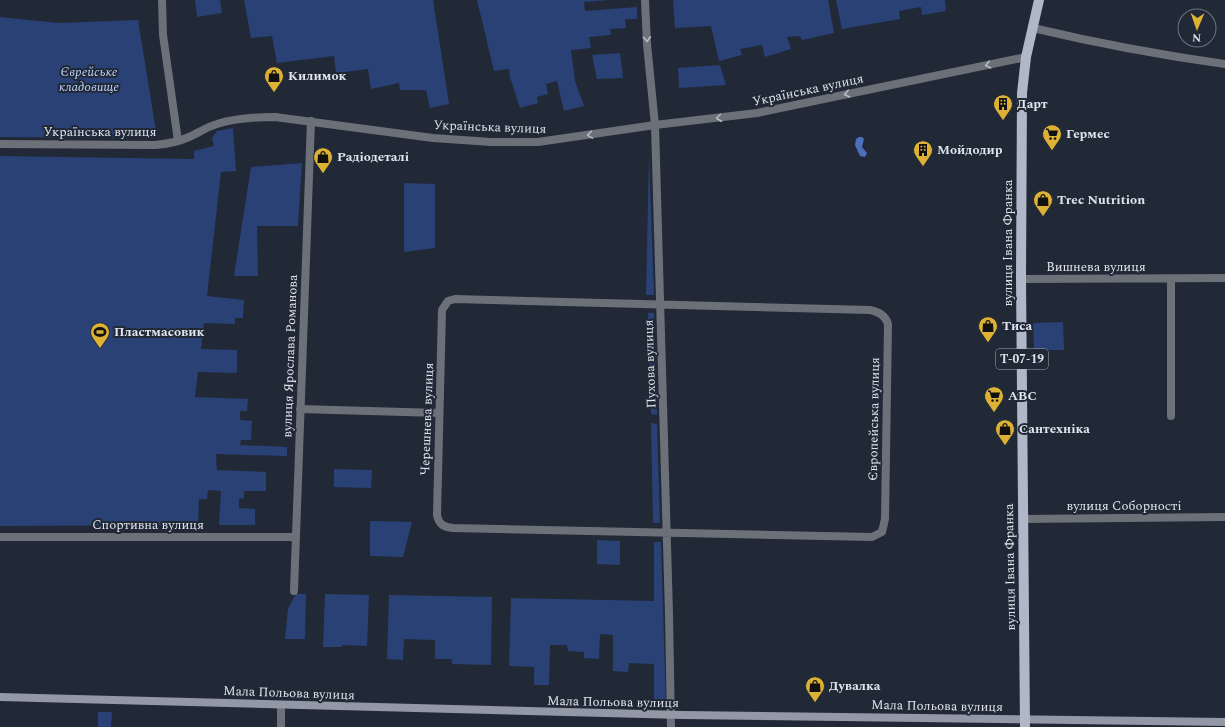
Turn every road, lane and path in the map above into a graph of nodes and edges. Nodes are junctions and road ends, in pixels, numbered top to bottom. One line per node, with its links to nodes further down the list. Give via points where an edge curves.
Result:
1 (162, 0): 9 (street, via 163,35)
2 (644, 0): 8 (street, Пухова вулиця, one-way to 8)
3 (1039, 0): 4 (main road, вулиця Івана Франка / Т-07-19)
4 (1033, 28): 5 (main road, вулиця Івана Франка / Т-07-19); 6 (street, via 1119,47)
5 (1026, 57): 8 (street, Українська вулиця, one-way to 8, via 757,112); 13 (main road, вулиця Івана Франка / Т-07-19, via 1022,93)
6 (1225, 64)
7 (311, 121): 8 (street, Українська вулиця, one-way to 7, via 556,141 519,143 425,137); 9 (street, Українська вулиця, via 275,117 228,121); 15 (street, вулиця Ярослава Романова)
8 (655, 125): 14 (street, Пухова вулиця)
9 (178, 141): 10 (street, Українська вулиця, via 142,145)
10 (0, 144)
11 (1171, 278): 12 (street, Вишнева вулиця); 13 (street, Вишнева вулиця); 17 (street)
12 (1225, 278)
13 (1021, 279): 19 (main road, вулиця Івана Франка / Т-07-19)
14 (660, 304): 16 (street, Черешнева вулиця, via 455,299 448,301 442,310); 20 (street, Пухова вулиця); 20 (street, Європейська вулиця, via 870,310 882,314 888,324 885,519 882,532 872,537)
15 (300, 409): 16 (street); 22 (street, вулиця Ярослава Романова)
16 (439, 413): 20 (street, Черешнева вулиця, via 437,515 441,525 453,528)
17 (1171, 416)
18 (1225, 517): 19 (street, вулиця Соборності)
19 (1023, 519): 28 (main road, вулиця Івана Франка / Т-07-19)
20 (667, 533): 26 (street, Пухова вулиця)
21 (0, 537): 22 (street, Спортивна вулиця)
22 (296, 537): 23 (street, вулиця Ярослава Романова)
23 (294, 591)
24 (0, 697): 25 (street, Мала Польова вулиця)
25 (281, 705): 26 (street, Мала Польова вулиця); 29 (street)
26 (671, 715): 28 (street, Мала Польова вулиця); 30 (street, Пухова вулиця)
27 (1225, 722): 28 (street, Мала Польова вулиця)
28 (1025, 723)
29 (281, 727)
30 (671, 727)

